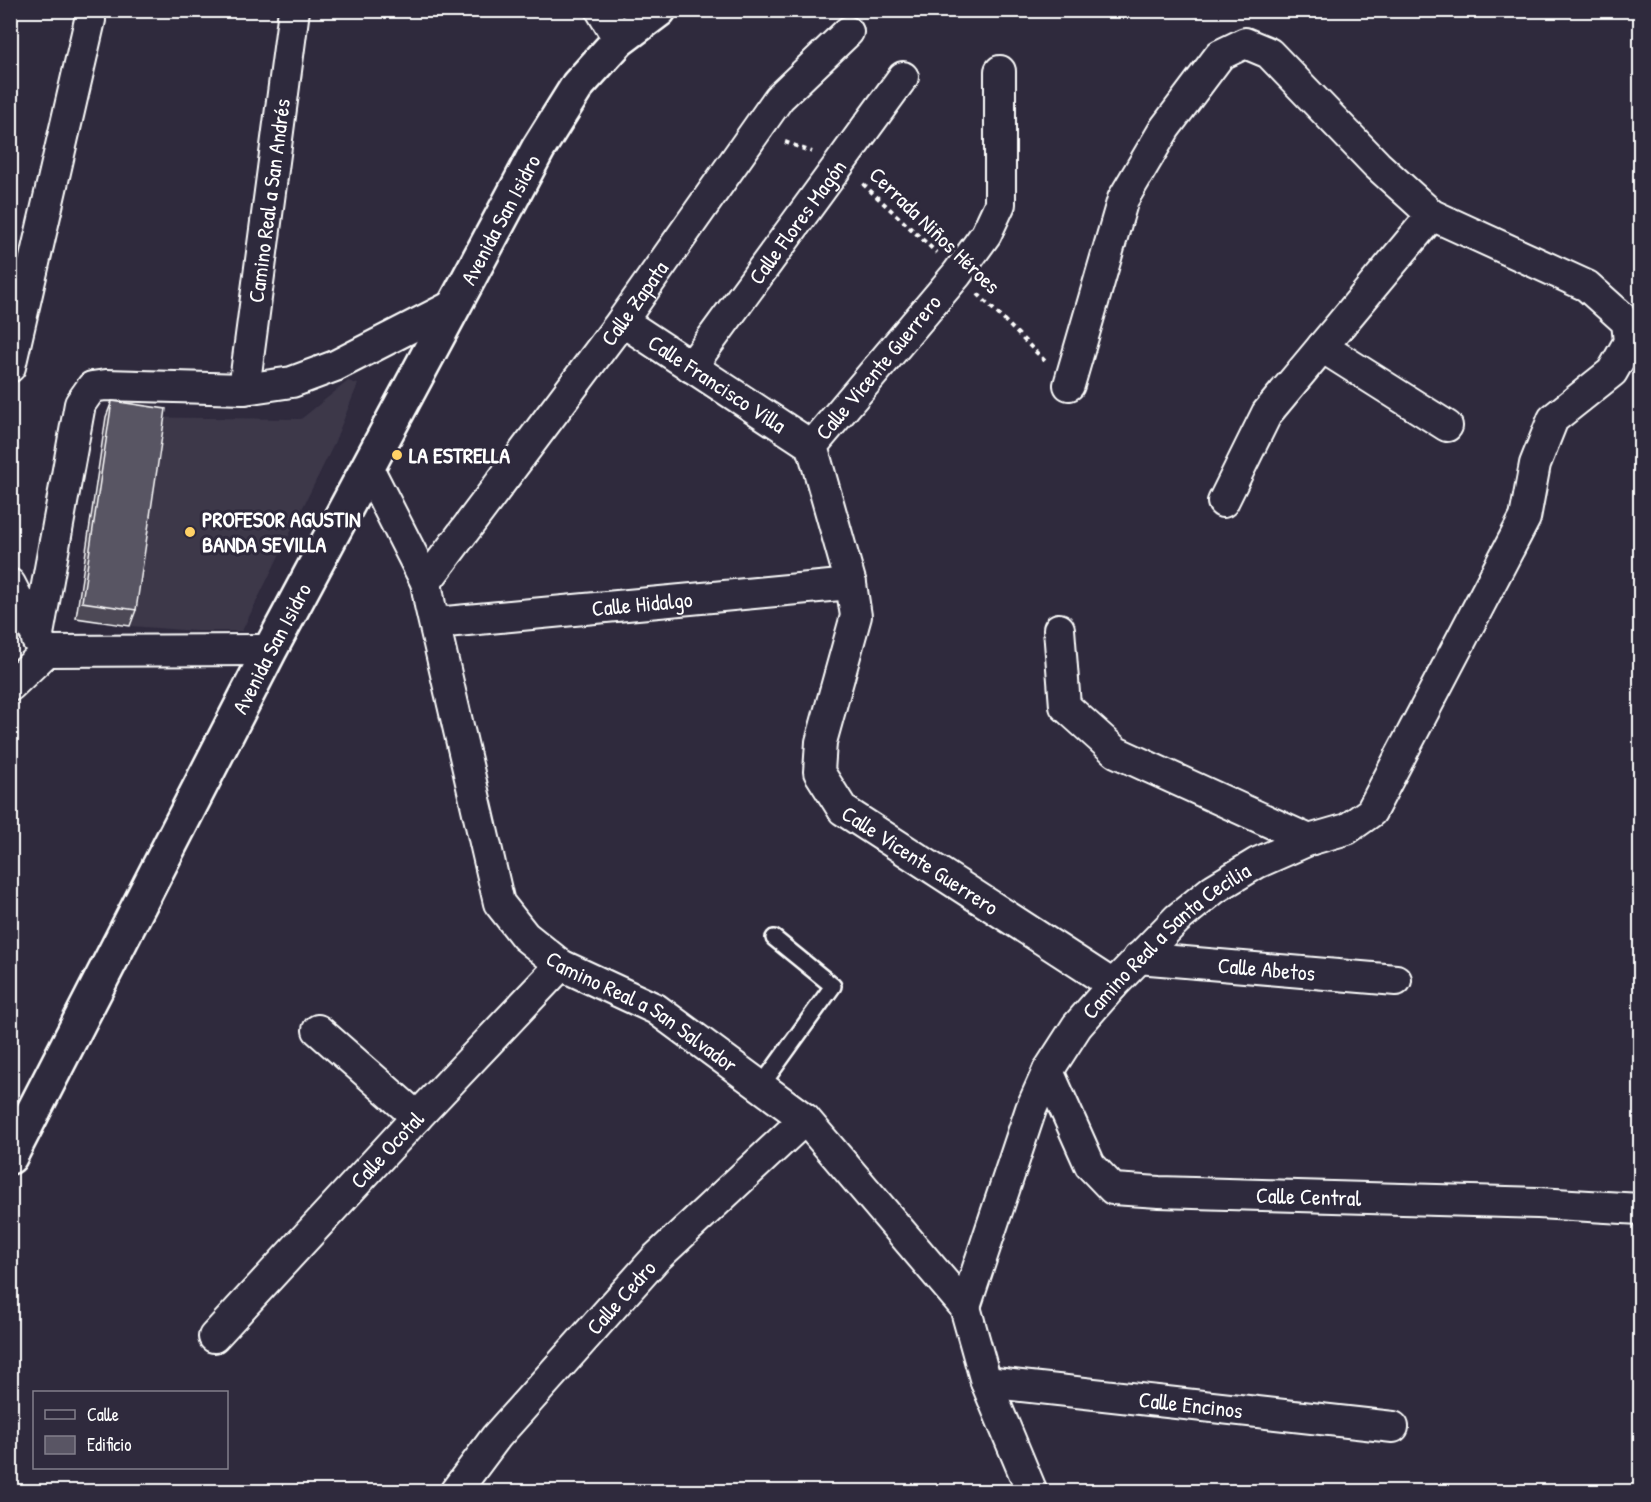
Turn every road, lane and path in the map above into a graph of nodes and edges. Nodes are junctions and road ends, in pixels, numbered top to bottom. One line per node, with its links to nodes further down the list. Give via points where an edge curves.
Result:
1 (294, 10): 19 (street, Camino Real a San Andrés)
2 (601, 10): 6 (street)
3 (659, 10): 6 (main road, Avenida San Isidro)
4 (90, 20): 16 (street)
5 (848, 32): 9 (street, Calle Zapata, via 779,98)
6 (620, 40): 13 (main road, Avenida San Isidro, via 578,85 538,149)
7 (1000, 71): 12 (street, Calle Vicente Guerrero, via 1000,204 986,234)
8 (903, 77): 10 (street, Calle Flores Magón)
9 (756, 131): 10 (path, Cerrada Niños Héroes); 14 (street, Calle Zapata)
10 (840, 163): 12 (path, Cerrada Niños Héroes); 17 (street, Calle Flores Magón)
11 (1432, 215): 15 (street); 18 (street, Camino Real a Santa Cecilia, via 1377,165 1269,53 1245,43 1220,55 1165,128 1123,199); 32 (street, Camino Real a Santa Cecilia, via 1587,286 1627,322 1629,342 1612,372 1553,419 1535,464 1525,518 1371,812 1347,829)
12 (957, 274): 18 (path, Cerrada Niños Héroes); 21 (street, Calle Vicente Guerrero)
13 (454, 305): 19 (street, via 335,366 292,382); 22 (main road, Avenida San Isidro)
14 (622, 321): 17 (street, Calle Francisco Villa); 24 (street, Calle Zapata)
15 (1322, 347): 20 (street); 23 (street, via 1267,413)
16 (10, 367)
17 (691, 367): 21 (street, Calle Francisco Villa)
18 (1068, 385)
19 (244, 389): 29 (street, via 92,387 80,404)
20 (1447, 426)
21 (812, 446): 26 (street, Calle Vicente Guerrero)
22 (368, 468): 24 (street, Camino Real a San Salvador); 30 (main road, Avenida San Isidro)
23 (1223, 502)
24 (426, 582): 27 (street, Camino Real a San Salvador)
25 (10, 584): 29 (street)
26 (851, 584): 27 (street, Calle Hidalgo); 37 (street, Calle Vicente Guerrero, via 856,616 821,742 819,772 843,810)
27 (435, 623): 35 (street, Camino Real a San Salvador, via 499,903 525,936)
28 (1059, 629): 32 (street, via 1065,706 1116,752)
29 (42, 645): 30 (street); 31 (street)
30 (270, 650): 43 (main road, Avenida San Isidro)
31 (10, 687)
32 (1309, 840): 34 (street, Camino Real a Santa Cecilia, via 1257,863 1214,889)
33 (774, 938): 40 (lane, via 833,986)
34 (1138, 958): 36 (street, Calle Abetos); 37 (street, Camino Real a Santa Cecilia)
35 (561, 964): 40 (street, Camino Real a San Salvador, via 656,1009); 41 (street, Calle Ocotal)
36 (1396, 980)
37 (1113, 985): 39 (street, Camino Real a Santa Cecilia, via 1077,1026)
38 (318, 1030): 41 (street)
39 (1048, 1071): 44 (street, Calle Central, via 1090,1165 1113,1189); 45 (street, Camino Real a Santa Cecilia, via 1031,1109)
40 (761, 1086): 42 (street, Camino Real a San Salvador)
41 (417, 1117): 46 (street, Calle Ocotal)
42 (805, 1119): 45 (street, Camino Real a San Salvador); 49 (street, Calle Cedro, via 656,1258 496,1437)
43 (10, 1157)
44 (1641, 1209)
45 (964, 1307): 47 (street, Camino Real a San Salvador)
46 (214, 1337)
47 (986, 1382): 48 (street, Calle Encinos); 50 (street, Camino Real a San Salvador)
48 (1393, 1427)
49 (455, 1491)
50 (1032, 1491)

